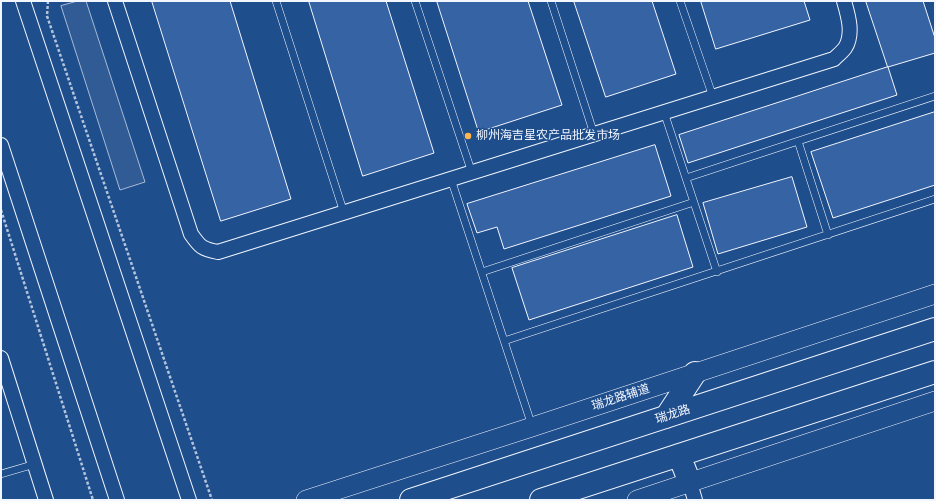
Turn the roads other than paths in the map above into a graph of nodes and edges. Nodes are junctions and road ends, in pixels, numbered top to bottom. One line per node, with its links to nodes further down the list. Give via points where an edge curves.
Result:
1 (23, 1): 38 (street)
2 (115, 1): 19 (street, via 190,234 199,246 218,252)
3 (276, 1): 19 (lane)
4 (415, 1): 14 (lane)
5 (551, 1): 11 (lane)
6 (680, 1): 9 (lane)
7 (844, 1): 9 (street, via 849,17 849,36 845,48 834,59)
8 (935, 96): 12 (lane)
9 (713, 97): 10 (street)
10 (664, 112): 11 (street); 15 (lane)
11 (594, 134): 14 (street)
12 (798, 141): 15 (lane); 20 (lane)
13 (2, 150): 37 (street)
14 (472, 173): 16 (street)
15 (686, 178): 18 (lane)
16 (451, 179): 19 (street); 21 (lane)
17 (935, 199): 20 (lane)
18 (694, 202): 21 (lane); 22 (lane)
19 (344, 213)
20 (828, 235): 22 (lane)
21 (482, 272): 25 (lane)
22 (717, 272): 25 (lane)
23 (935, 294): 28 (main road, 瑞龙路辅道)
24 (935, 329): 30 (highway, 瑞龙路)
25 (504, 341): 31 (lane)
26 (1, 358): 33 (street)
27 (935, 372): 32 (highway)
28 (695, 373): 30 (highway); 31 (main road, 瑞龙路辅道)
29 (935, 401): 35 (main road)
30 (666, 417): 40 (highway, 瑞龙路)
31 (532, 427): 39 (main road, 瑞龙路辅道)
32 (679, 455): 35 (highway); 41 (highway)
33 (35, 464): 34 (lane); 36 (street)
34 (1, 474)
35 (692, 491): 42 (main road)
36 (46, 500)
37 (117, 500)
38 (189, 500)
39 (306, 500)
40 (410, 500)
41 (541, 500)
42 (637, 500)

